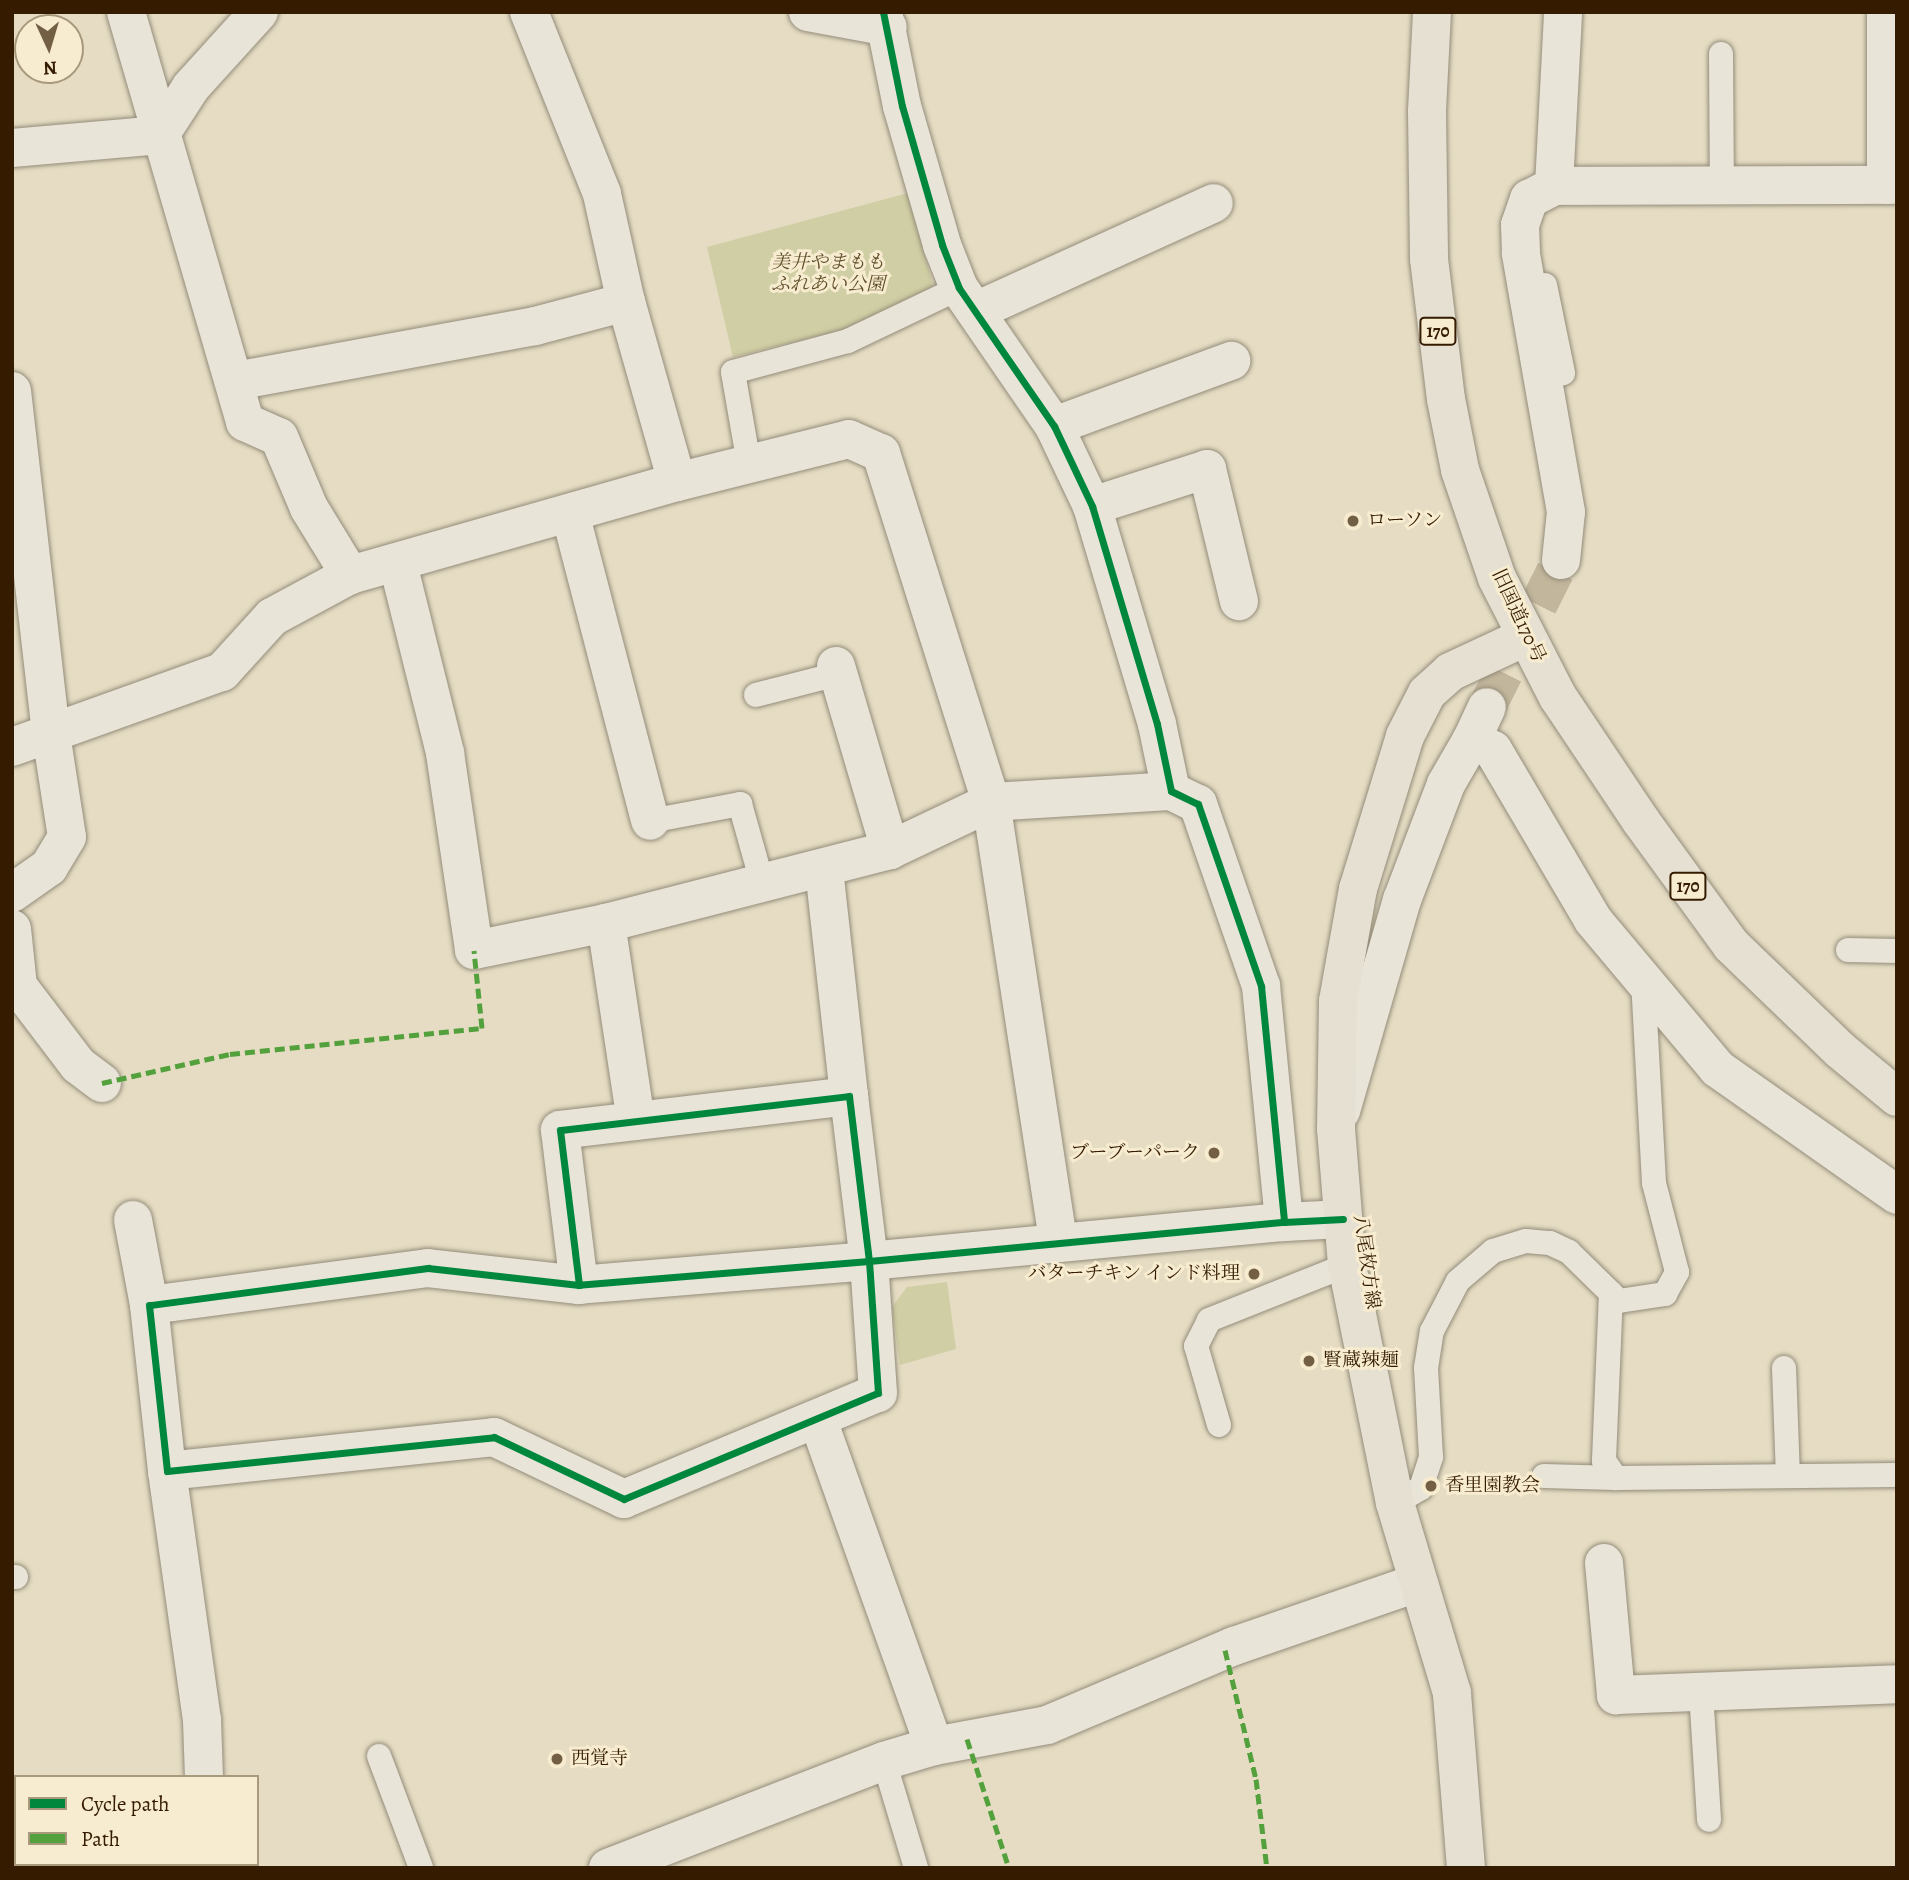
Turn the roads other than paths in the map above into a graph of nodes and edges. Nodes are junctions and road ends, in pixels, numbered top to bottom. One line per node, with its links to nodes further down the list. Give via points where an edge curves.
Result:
1 (126, 12): 10 (street)
2 (259, 12): 10 (street, via 191,87)
3 (529, 12): 17 (street, via 602,194)
4 (808, 12): 8 (street)
5 (1432, 12): 31 (main road, 旧国道170号 / 170, via 1427,113 1429,259 1446,399 1460,470 1497,578)
6 (1563, 12): 14 (street)
7 (1886, 12): 12 (street)
8 (885, 20): 16 (street, via 902,106)
9 (1720, 54): 13 (lane)
10 (160, 135): 11 (street); 20 (street)
11 (12, 148)
12 (1892, 185): 13 (street)
13 (1722, 186): 14 (street)
14 (1542, 192): 19 (lane); 27 (street, via 1520,225 1521,253 1566,512)
15 (1213, 203): 16 (street)
16 (967, 300): 22 (street); 23 (lane, via 848,341 733,372)
17 (626, 302): 20 (street, via 535,326); 24 (street)
18 (1231, 362): 22 (street)
19 (1563, 373)
20 (235, 381): 29 (street, via 245,422 279,437 309,508)
21 (12, 391): 34 (street)
22 (1054, 426): 25 (street)
23 (750, 464): 24 (street); 37 (street, via 849,439 881,453)
24 (677, 482): 26 (street)
25 (1092, 506): 30 (street, via 1207,469); 36 (street, via 1157,724)
26 (570, 513): 28 (street); 38 (street)
27 (1561, 560)
28 (398, 564): 29 (street); 43 (street, via 445,753 474,950)
29 (350, 575): 34 (street, via 272,617 222,671)
30 (1239, 601)
31 (1525, 637): 51 (main road, 旧国道170号 / 170, via 1558,697 1633,810 1731,945 1840,1050); 53 (main road, 八尾枚方線, via 1450,672 1427,693 1405,736 1356,902 1338,1001)
32 (837, 670): 33 (lane); 39 (street)
33 (756, 695)
34 (51, 734): 35 (street); 42 (street, via 68,837 49,867)
35 (12, 747)
36 (1171, 791): 37 (street); 57 (street, via 1198,804 1261,986)
37 (990, 802): 39 (street); 58 (street)
38 (650, 821): 41 (lane, via 740,804)
39 (890, 850): 40 (street)
40 (824, 869): 41 (street); 50 (street)
41 (763, 886): 43 (street)
42 (12, 893)
43 (606, 923): 52 (street)
44 (12, 929): 48 (street, via 19,964)
45 (1848, 950): 46 (lane)
46 (1897, 951)
47 (1643, 979): 53 (street, via 1593,920 1479,723 1446,784 1402,900); 54 (street, via 1718,1069); 62 (lane, via 1654,1183 1677,1272 1665,1294 1619,1301)
48 (15, 988): 49 (street, via 78,1065)
49 (102, 1083)
50 (849, 1096): 52 (street); 59 (street)
51 (1897, 1097)
52 (636, 1121): 61 (street, via 560,1130)
53 (1336, 1129): 55 (main road, 八尾枚方線)
54 (1897, 1195)
55 (1343, 1219): 57 (street); 60 (main road, 八尾枚方線)
56 (133, 1220): 63 (street)
57 (1284, 1222): 58 (street, via 1183,1222)
58 (1058, 1242): 59 (street)
59 (869, 1261): 61 (street); 65 (street, via 878,1393)
60 (1347, 1265): 66 (lane, via 1209,1320 1196,1346); 72 (main road, 八尾枚方線)
61 (579, 1285): 63 (street, via 428,1268)
62 (1611, 1293): 71 (lane, via 1604,1461); 72 (lane, via 1569,1252 1550,1243 1526,1241 1493,1251 1458,1281 1432,1331 1426,1368 1431,1457 1421,1488)
63 (149, 1305): 67 (street)
64 (1784, 1368): 70 (lane)
65 (818, 1420): 67 (street, via 624,1499 494,1437); 77 (street)
66 (1219, 1425)
67 (167, 1471): 80 (street, via 202,1720)
68 (1897, 1475): 70 (lane)
69 (1544, 1476): 71 (lane)
70 (1788, 1476): 71 (lane)
71 (1616, 1478)
72 (1395, 1503): 74 (main road, 八尾枚方線)
73 (1604, 1563): 76 (street, via 1616,1695)
74 (1417, 1583): 77 (street, via 1234,1646 1047,1725); 85 (main road, 八尾枚方線, via 1452,1693)
75 (1897, 1684): 76 (street)
76 (1701, 1692): 81 (lane)
77 (934, 1746): 79 (street)
78 (379, 1756): 83 (lane)
79 (884, 1761): 82 (street); 84 (lane)
80 (204, 1775)
81 (1709, 1820)
82 (621, 1866)
83 (421, 1868)
84 (916, 1868)
85 (1466, 1868)

